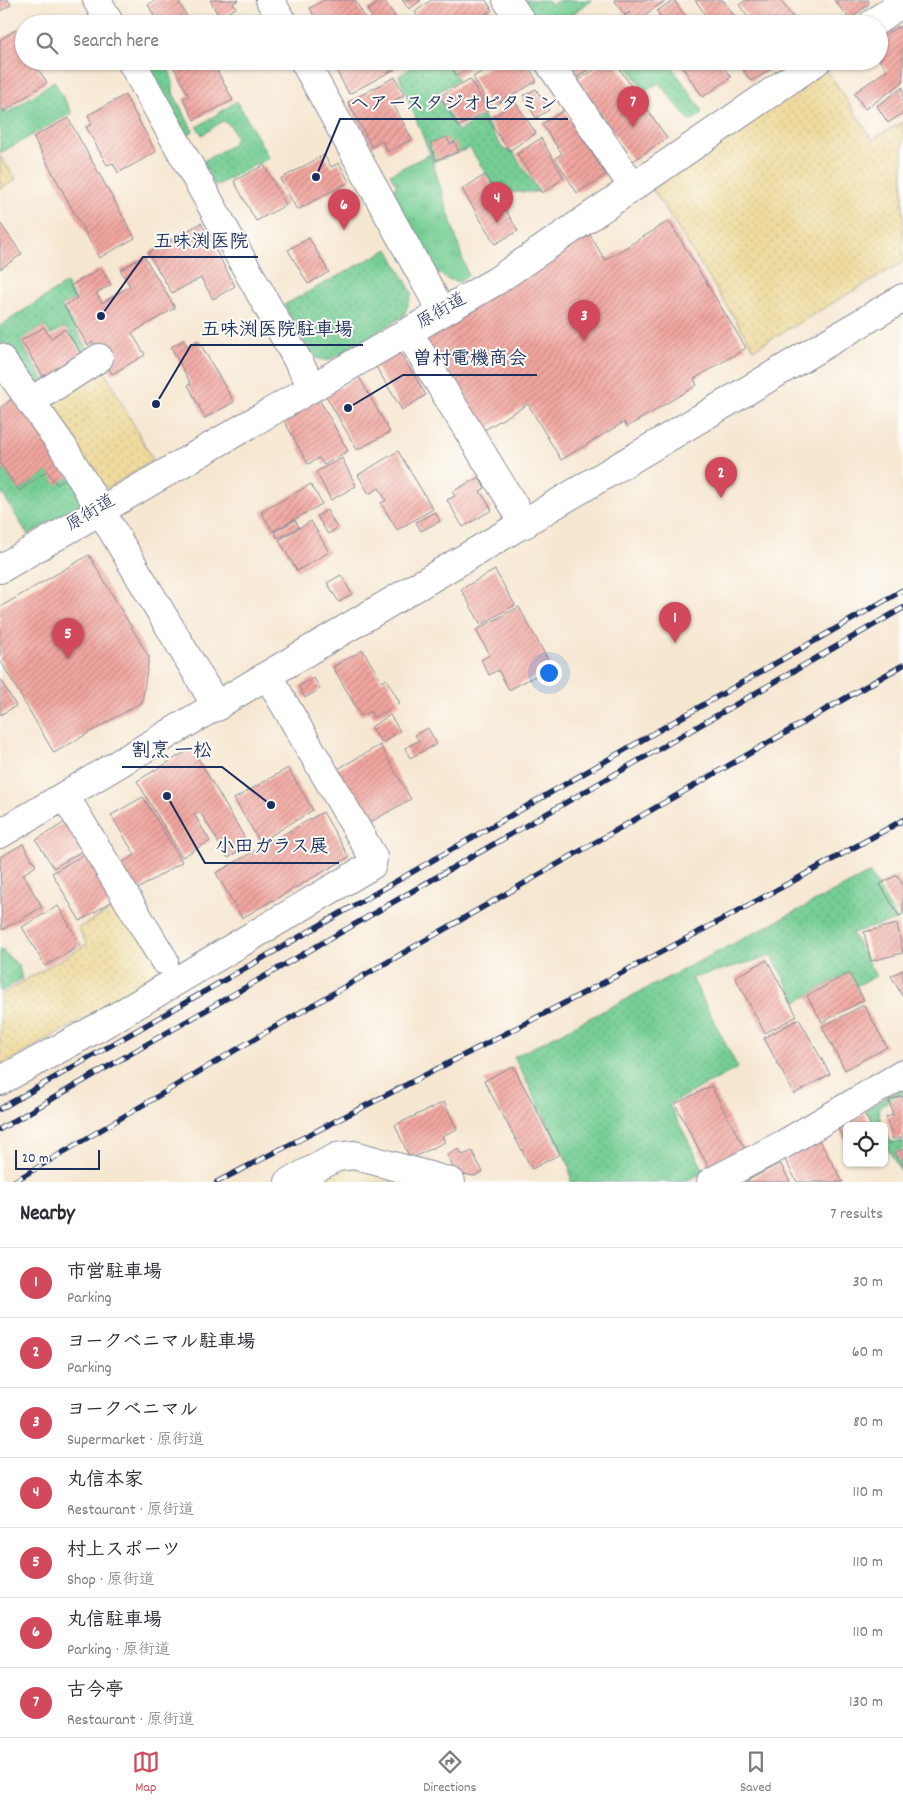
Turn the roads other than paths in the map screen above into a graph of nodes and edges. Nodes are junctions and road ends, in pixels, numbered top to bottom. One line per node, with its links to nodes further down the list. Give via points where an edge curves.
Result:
1 (96, 0): 5 (street)
2 (270, 0): 6 (street)
3 (507, 0): 7 (street)
4 (903, 2): 8 (street)
5 (105, 15)
6 (278, 15)
7 (517, 15)
8 (885, 15)
9 (136, 70): 19 (street)
10 (309, 70): 15 (street)
11 (554, 70): 13 (street)
12 (804, 70): 13 (street, 原街道)
13 (633, 187): 15 (street, 原街道, via 496,281)
14 (903, 298): 22 (street)
15 (442, 312): 16 (street, 原街道)
16 (408, 332): 19 (street, 原街道); 22 (street)
17 (0, 358): 20 (street)
18 (99, 358): 20 (street)
19 (312, 386): 21 (street, 原街道)
20 (30, 402): 21 (street)
21 (100, 509): 23 (street, 原街道); 25 (street)
22 (525, 524): 24 (street)
23 (0, 569)
24 (268, 676): 25 (street); 30 (street, via 373,857 372,865 99,1027)
25 (217, 707): 26 (street)
26 (65, 796): 27 (street); 28 (street)
27 (0, 834)
28 (164, 960)
29 (903, 1074): 33 (street, via 784,1144)
30 (0, 1081)
31 (289, 1182): 32 (street, via 337,1157 354,1155)
32 (451, 1182)
33 (711, 1182)

